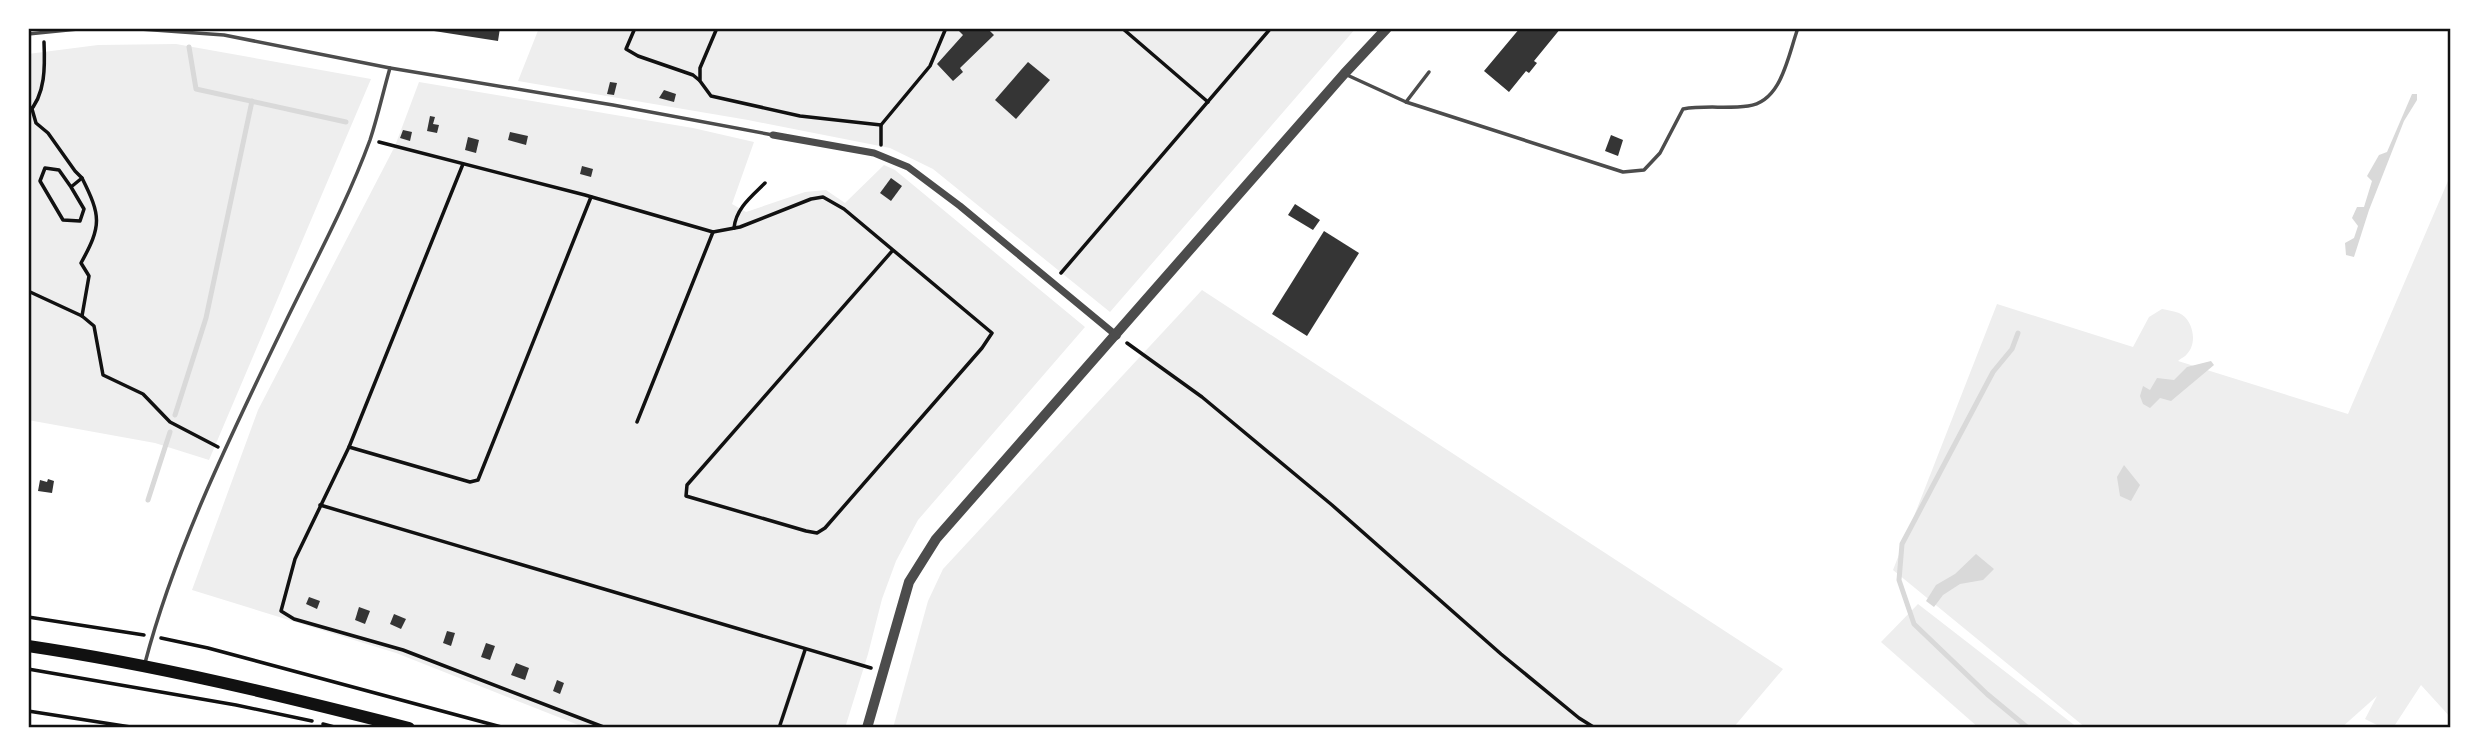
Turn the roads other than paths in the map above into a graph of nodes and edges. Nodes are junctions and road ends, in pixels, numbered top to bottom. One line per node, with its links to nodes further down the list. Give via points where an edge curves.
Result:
1 (88, 28): 5 (lane)
2 (126, 28): 6 (lane, via 224,35)
3 (1387, 28): 8 (street)
4 (1798, 28): 9 (lane, via 1777,86 1767,100 1750,106 1683,109 1660,152 1644,170 1623,172)
5 (28, 34)
6 (390, 68): 10 (lane); 13 (lane, via 370,139 226,451 164,600)
7 (1429, 72): 9 (lane)
8 (1344, 74): 9 (lane); 11 (street)
9 (1406, 102)
10 (773, 135): 11 (street, via 879,155 908,167)
11 (1117, 336): 15 (street, via 936,539 909,582)
12 (30, 646): 13 (main road)
13 (144, 666): 14 (main road)
14 (409, 728)
15 (867, 728)

